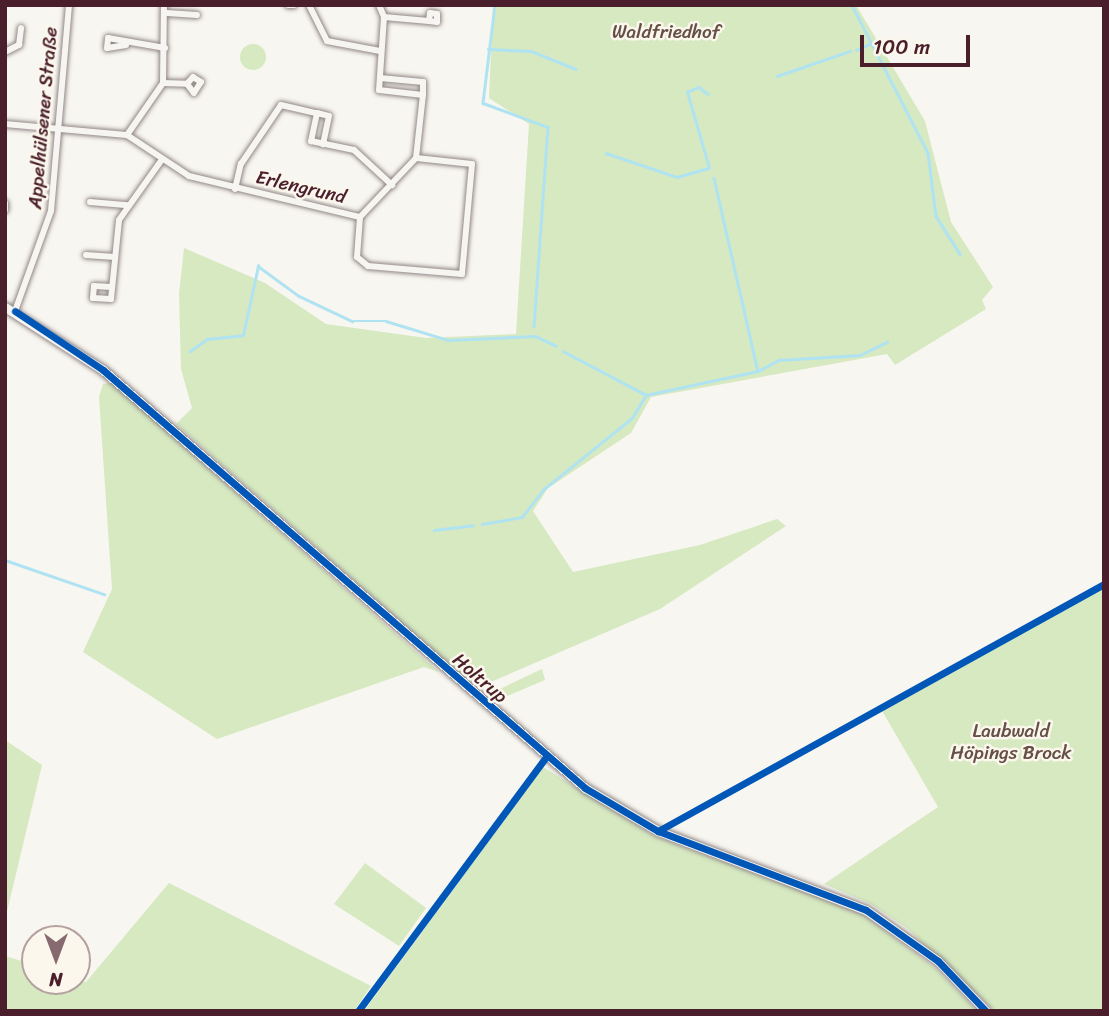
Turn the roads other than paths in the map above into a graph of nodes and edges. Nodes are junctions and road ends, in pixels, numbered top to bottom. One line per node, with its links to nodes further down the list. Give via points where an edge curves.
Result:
1 (69, 5): 22 (street, Appelhülsener Straße)
2 (164, 5): 7 (street)
3 (288, 5): 4 (street)
4 (294, 5)
5 (309, 5): 14 (street, via 327,41)
6 (379, 5): 9 (street)
7 (167, 13): 8 (street); 13 (street)
8 (197, 15)
9 (384, 17): 10 (street); 14 (street)
10 (429, 21)
11 (21, 27): 15 (street, via 19,45)
12 (126, 45): 13 (street)
13 (165, 48): 17 (street)
14 (380, 51): 16 (street)
15 (5, 52)
16 (380, 78): 19 (street, via 423,82); 19 (street, via 379,90)
17 (163, 83): 18 (street); 23 (street)
18 (187, 84)
19 (423, 95): 25 (street)
20 (317, 113): 24 (street, via 311,141); 24 (street, via 329,116); 28 (street, Erlengrund, via 281,104 241,164)
21 (5, 124): 22 (street)
22 (59, 128): 23 (street); 37 (street, Appelhülsener Straße, via 48,226)
23 (127, 135): 26 (street, Erlengrund)
24 (323, 144): 27 (street, via 354,150)
25 (416, 158): 27 (street, Erlengrund); 33 (street, Erlengrund, via 472,164 463,274 368,267 357,257)
26 (161, 160): 28 (street, Erlengrund); 31 (street)
27 (392, 185): 33 (street, Erlengrund)
28 (235, 189): 33 (street, Erlengrund)
29 (90, 202): 31 (street)
30 (5, 203): 32 (street)
31 (128, 205): 35 (street, via 119,220)
32 (5, 210)
33 (360, 217)
34 (86, 255): 35 (street)
35 (115, 257): 36 (street)
36 (112, 287)
37 (10, 309): 38 (main road, Holtrup, via 103,370 585,788 657,831 866,910 970,992)
38 (986, 1011)

